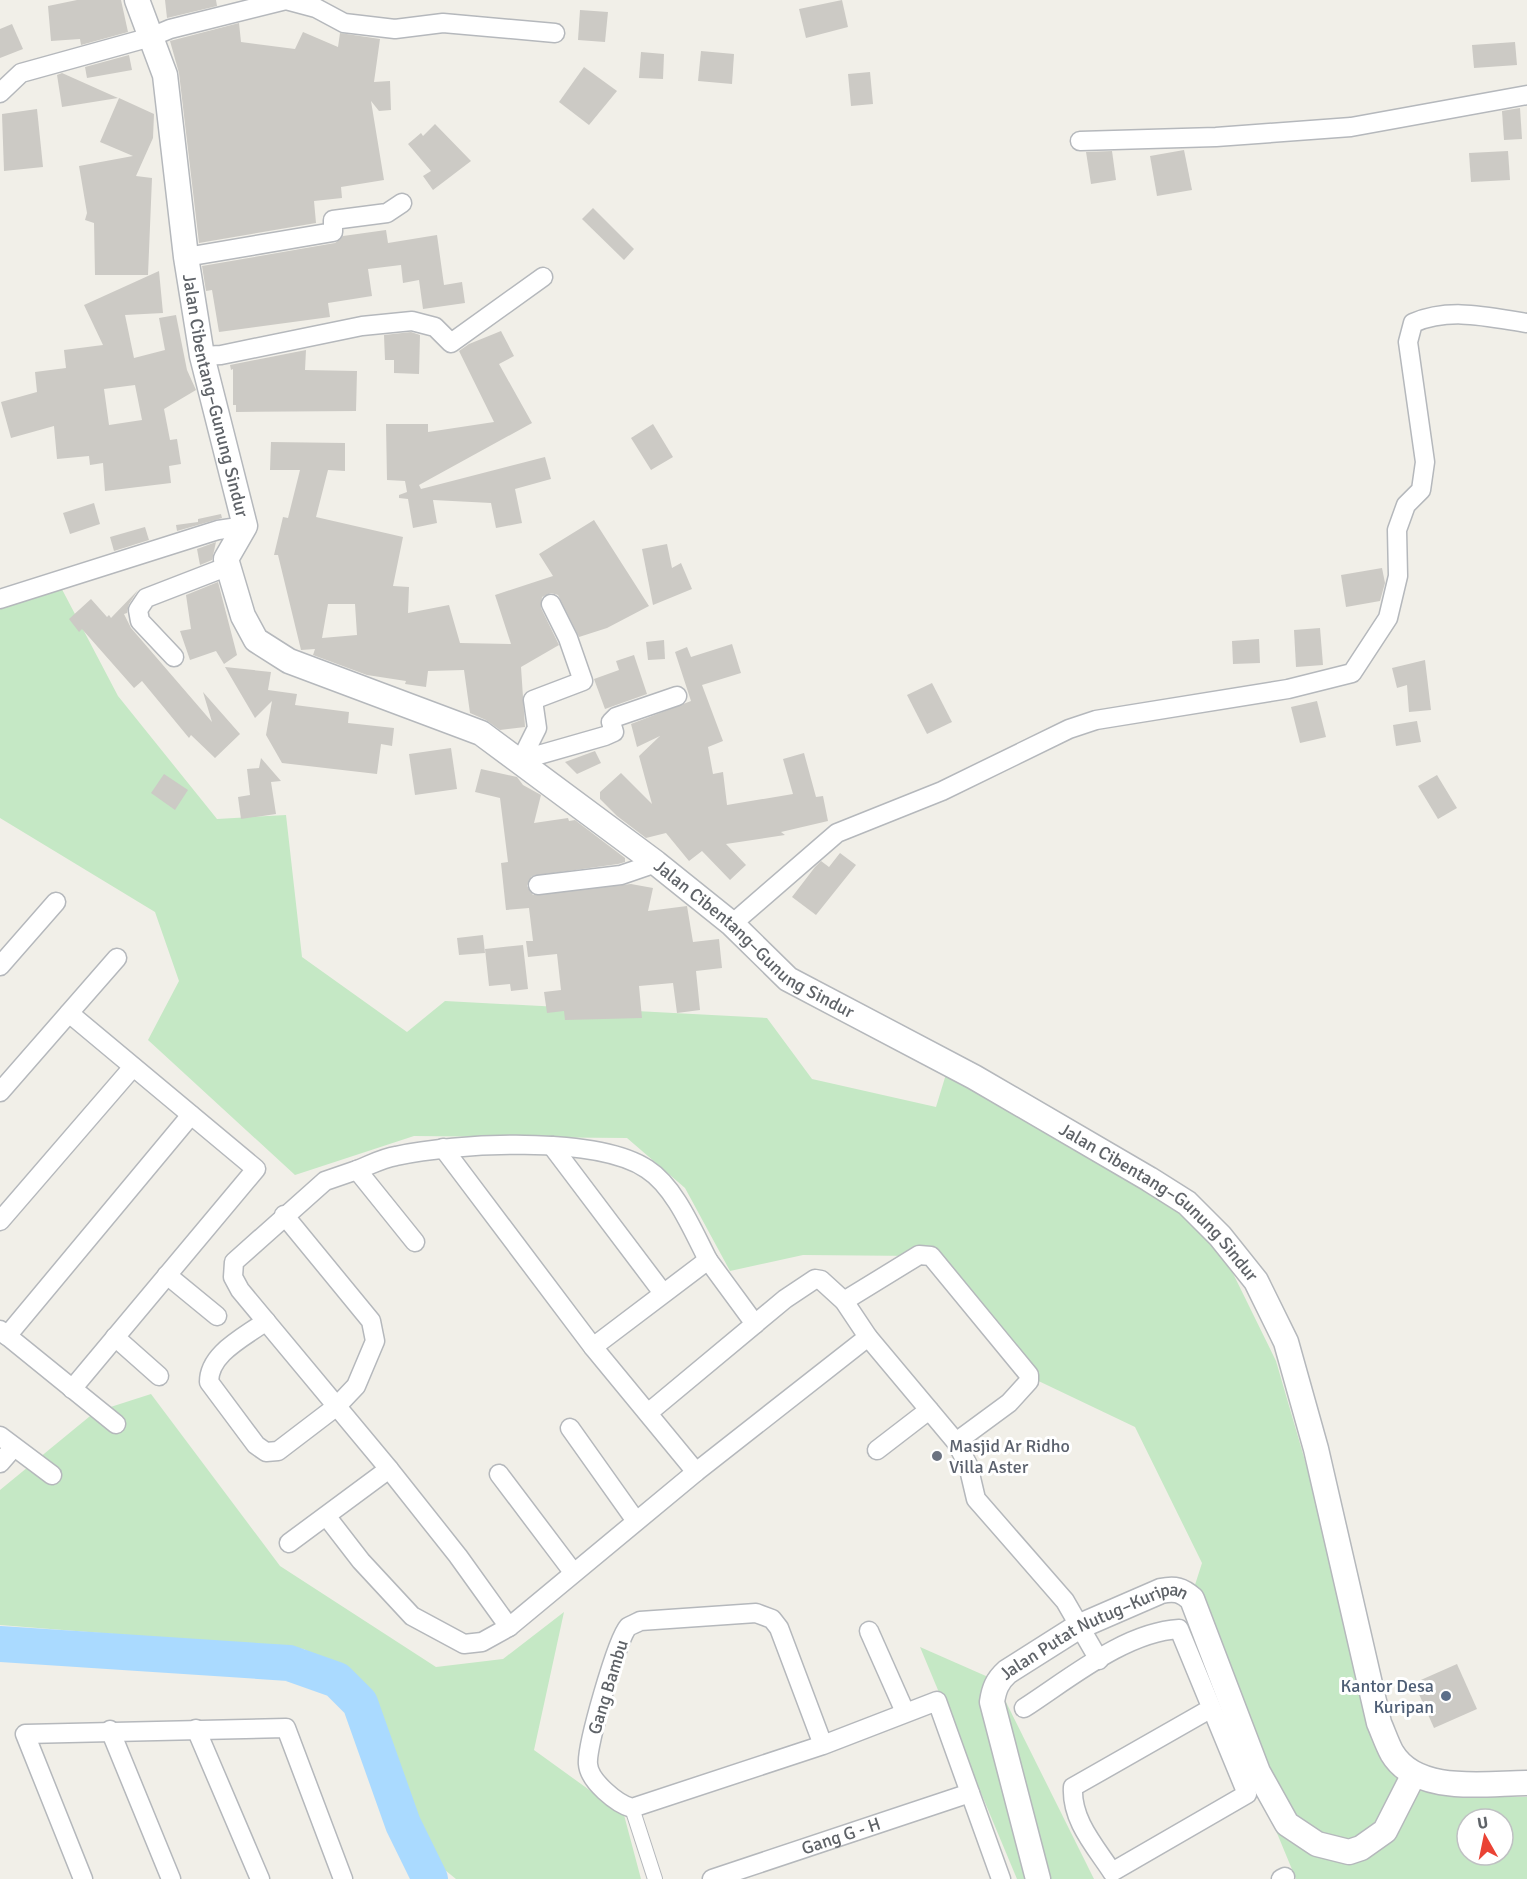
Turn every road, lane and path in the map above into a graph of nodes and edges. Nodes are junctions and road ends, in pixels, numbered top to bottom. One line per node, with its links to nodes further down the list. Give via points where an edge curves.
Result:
1 (138, 0): 3 (street, Jalan Cibentang–Gunung Sindur)
2 (555, 33): 3 (street, via 443,23 394,29 354,25 286,0 170,29)
3 (151, 38): 4 (street, via 21,73); 8 (street, Jalan Cibentang–Gunung Sindur, via 165,75)
4 (0, 93)
5 (1527, 95): 6 (street, via 1351,127 1216,137)
6 (1080, 141)
7 (402, 203): 8 (street, via 387,213 333,220 333,232)
8 (186, 257): 11 (street, Jalan Cibentang–Gunung Sindur)
9 (543, 277): 11 (street, via 451,343 435,327 412,321 362,326)
10 (1527, 323): 22 (street, via 1460,313 1430,315 1413,323 1408,342 1425,462 1421,490 1406,505 1396,530 1398,576 1388,618 1352,674 1288,689 1095,720 1069,729 942,791 837,833)
11 (202, 356): 12 (street, Jalan Cibentang–Gunung Sindur)
12 (244, 526): 13 (street, Jalan Cibentang–Gunung Sindur); 14 (street)
13 (226, 559): 16 (street, via 221,569 146,598 138,609 140,621); 18 (street, Jalan Cibentang–Gunung Sindur, via 243,616 256,640 290,661 481,733)
14 (0, 598)
15 (551, 604): 18 (street, via 583,681 533,700 537,728)
16 (174, 657)
17 (677, 696): 18 (street, via 616,717 611,722 614,732 605,736)
18 (521, 760): 19 (street, Jalan Cibentang–Gunung Sindur)
19 (656, 862): 20 (street, via 621,875); 22 (street, Jalan Cibentang–Gunung Sindur)
20 (538, 885)
21 (56, 902): 24 (street)
22 (732, 924): 75 (street, Jalan Cibentang–Gunung Sindur, via 788,979 974,1077 1187,1203 1249,1272 1286,1342 1316,1449 1379,1723 1393,1754)
23 (117, 958): 25 (street)
24 (0, 966)
25 (69, 1013): 26 (street); 27 (street)
26 (133, 1067): 28 (street); 33 (street)
27 (0, 1092)
28 (191, 1115): 36 (street, via 256,1169); 42 (street)
29 (552, 1146): 30 (street); 35 (street, via 579,1146 619,1155 649,1170 677,1202); 37 (street)
30 (443, 1148): 31 (street, via 393,1156); 45 (street)
31 (357, 1170): 32 (street, via 325,1181); 34 (street)
32 (284, 1215): 40 (street, via 234,1262 233,1277 240,1290); 48 (street, via 371,1321 375,1341 372,1351 356,1386)
33 (0, 1221)
34 (415, 1242)
35 (708, 1260): 37 (street); 41 (street)
36 (167, 1275): 39 (street); 43 (street)
37 (663, 1293): 45 (street)
38 (844, 1300): 41 (street, via 815,1279); 44 (street); 54 (street, via 919,1255 931,1256 1029,1375 1029,1381 1008,1402)
39 (217, 1316)
40 (266, 1321): 48 (street); 48 (street, via 214,1360 209,1370 209,1382 256,1445 266,1452 278,1451)
41 (755, 1324): 50 (street)
42 (3, 1333): 47 (street)
43 (114, 1337): 46 (street); 47 (street)
44 (868, 1337): 49 (street); 58 (street)
45 (593, 1347): 50 (street)
46 (159, 1377)
47 (72, 1389): 51 (street)
48 (337, 1406): 57 (street)
49 (929, 1410): 54 (street); 55 (street)
50 (648, 1413): 58 (street)
51 (116, 1424)
52 (570, 1428): 62 (street)
53 (7, 1442): 56 (street); 60 (street)
54 (956, 1442): 66 (street, via 968,1465 976,1499 1065,1601)
55 (878, 1450)
56 (0, 1463)
57 (390, 1469): 61 (street); 65 (street)
58 (696, 1472): 62 (street)
59 (499, 1474): 64 (street)
60 (52, 1475)
61 (327, 1517): 63 (street); 65 (street, via 412,1616 464,1644 482,1642)
62 (636, 1521): 64 (street)
63 (289, 1544)
64 (573, 1572): 65 (street)
65 (509, 1627)
66 (1078, 1627): 68 (street); 75 (street, Jalan Putat Nutug–Kuripan, via 1161,1591 1183,1591 1192,1599 1258,1772 1287,1824 1317,1844 1349,1852 1362,1848 1385,1831); 87 (street, Jalan Putat Nutug–Kuripan, via 1007,1672 999,1679 992,1702)
67 (869, 1631): 71 (street)
68 (1099, 1660): 69 (street); 70 (street, via 1130,1641 1159,1630 1179,1629)
69 (1024, 1708)
70 (1210, 1710): 79 (street, via 1247,1794); 79 (street, via 1072,1787 1072,1802 1080,1824)
71 (905, 1712): 74 (street); 77 (street, via 937,1701)
72 (196, 1729): 73 (street); 82 (street); 83 (street, via 286,1728)
73 (110, 1730): 80 (street, via 25,1734); 81 (street)
74 (823, 1745): 78 (street); 78 (street, Gang Bambu, via 779,1628 772,1619 756,1613 640,1621 628,1628 615,1659 592,1733 588,1765 592,1776 619,1804)
75 (1414, 1774): 76 (street, Jalan Cibentang–Gunung Sindur, via 1443,1782)
76 (1527, 1783)
77 (970, 1793): 85 (street, Gang G - H); 86 (street)
78 (632, 1808): 84 (street)
79 (1114, 1876)
80 (83, 1879)
81 (171, 1879)
82 (260, 1879)
83 (343, 1879)
84 (655, 1879)
85 (712, 1879)
86 (1001, 1879)
87 (1038, 1879)

